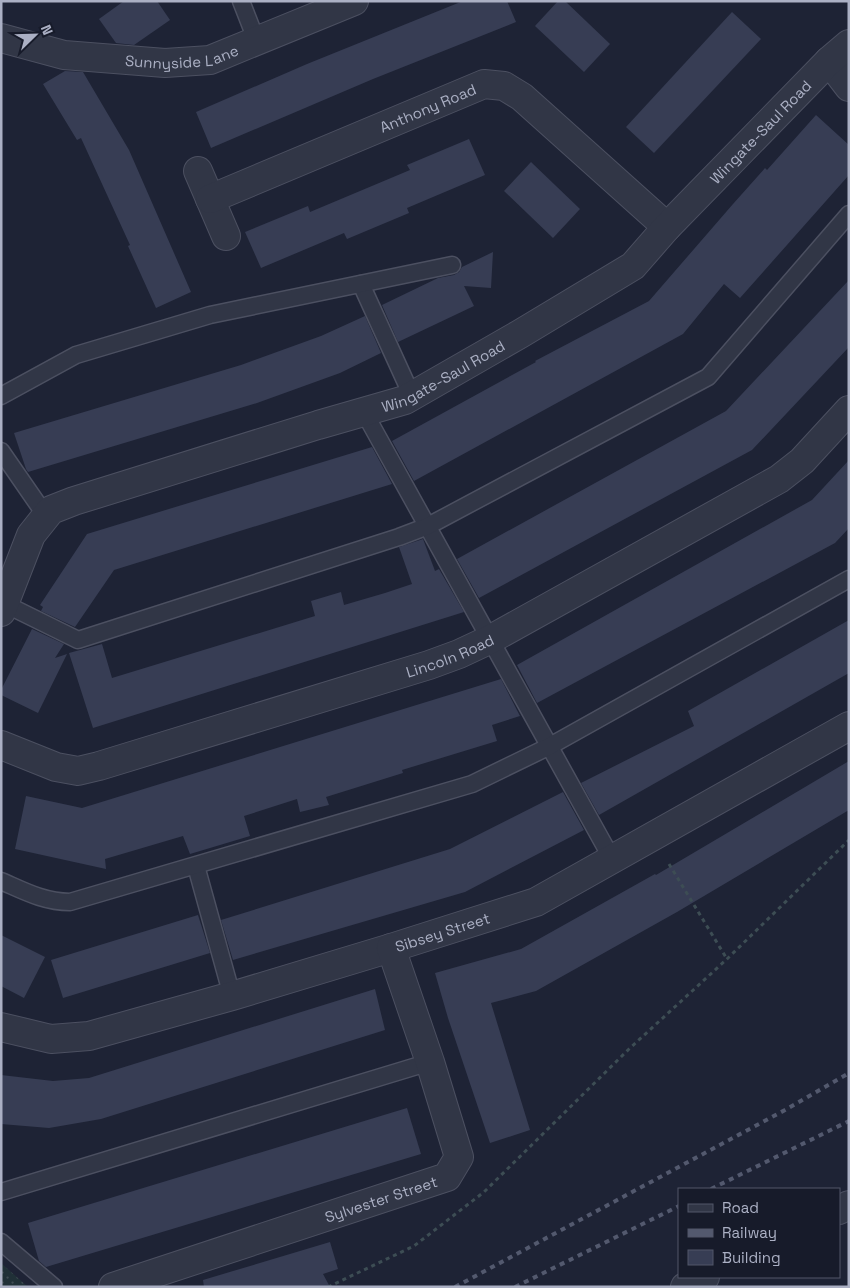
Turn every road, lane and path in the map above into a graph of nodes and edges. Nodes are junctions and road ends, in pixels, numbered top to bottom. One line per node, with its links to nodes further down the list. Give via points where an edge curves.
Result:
1 (241, 1): 4 (lane)
2 (354, 1): 4 (street, Sunnyside Lane)
3 (1, 38): 4 (street, Sunnyside Lane, via 64,55 165,63 210,60)
4 (257, 42)
5 (839, 52): 6 (street); 10 (street, Wingate-Saul Road)
6 (849, 87)
7 (198, 171): 8 (street)
8 (210, 199): 10 (street, Anthony Road, via 484,84 504,86 522,97); 11 (street)
9 (849, 214): 20 (lane, via 708,377)
10 (667, 227): 15 (street, Wingate-Saul Road, via 633,266)
11 (226, 236)
12 (452, 265): 13 (lane)
13 (361, 284): 14 (lane, via 210,315 76,355); 15 (lane)
14 (1, 396)
15 (412, 396): 17 (street, Wingate-Saul Road)
16 (849, 410): 23 (street, Lincoln Road, via 802,461 779,479)
17 (364, 412): 19 (street, Wingate-Saul Road, via 74,500 51,510); 20 (lane)
18 (1, 451): 19 (lane)
19 (46, 516): 22 (street, Wingate-Saul Road, via 31,535)
20 (428, 526): 22 (lane, via 78,640); 23 (lane)
21 (849, 579): 26 (lane)
22 (3, 608)
23 (491, 639): 25 (street, Lincoln Road, via 429,665 78,771 56,767); 26 (lane)
24 (849, 726): 27 (street, Sibsey Street)
25 (1, 745)
26 (550, 746): 29 (lane); 30 (lane, via 472,784)
27 (651, 836): 29 (street, Sibsey Street); 33 (path)
28 (849, 840): 33 (path)
29 (612, 859): 32 (street, Sibsey Street, via 536,902)
30 (196, 866): 31 (lane, via 70,902 40,898); 34 (lane)
31 (1, 881)
32 (391, 948): 34 (street, Sibsey Street); 36 (street, Sylvester Street)
33 (727, 959): 42 (path, via 629,1049 484,1192 414,1246)
34 (232, 996): 35 (street, Sibsey Street, via 88,1036 51,1039)
35 (1, 1027)
36 (430, 1062): 37 (lane); 41 (street, Sylvester Street, via 458,1157 447,1178)
37 (1, 1192)
38 (1, 1242): 40 (lane)
39 (703, 1278): 43 (street)
40 (54, 1287)
41 (113, 1287)
42 (328, 1287)
43 (685, 1287)

